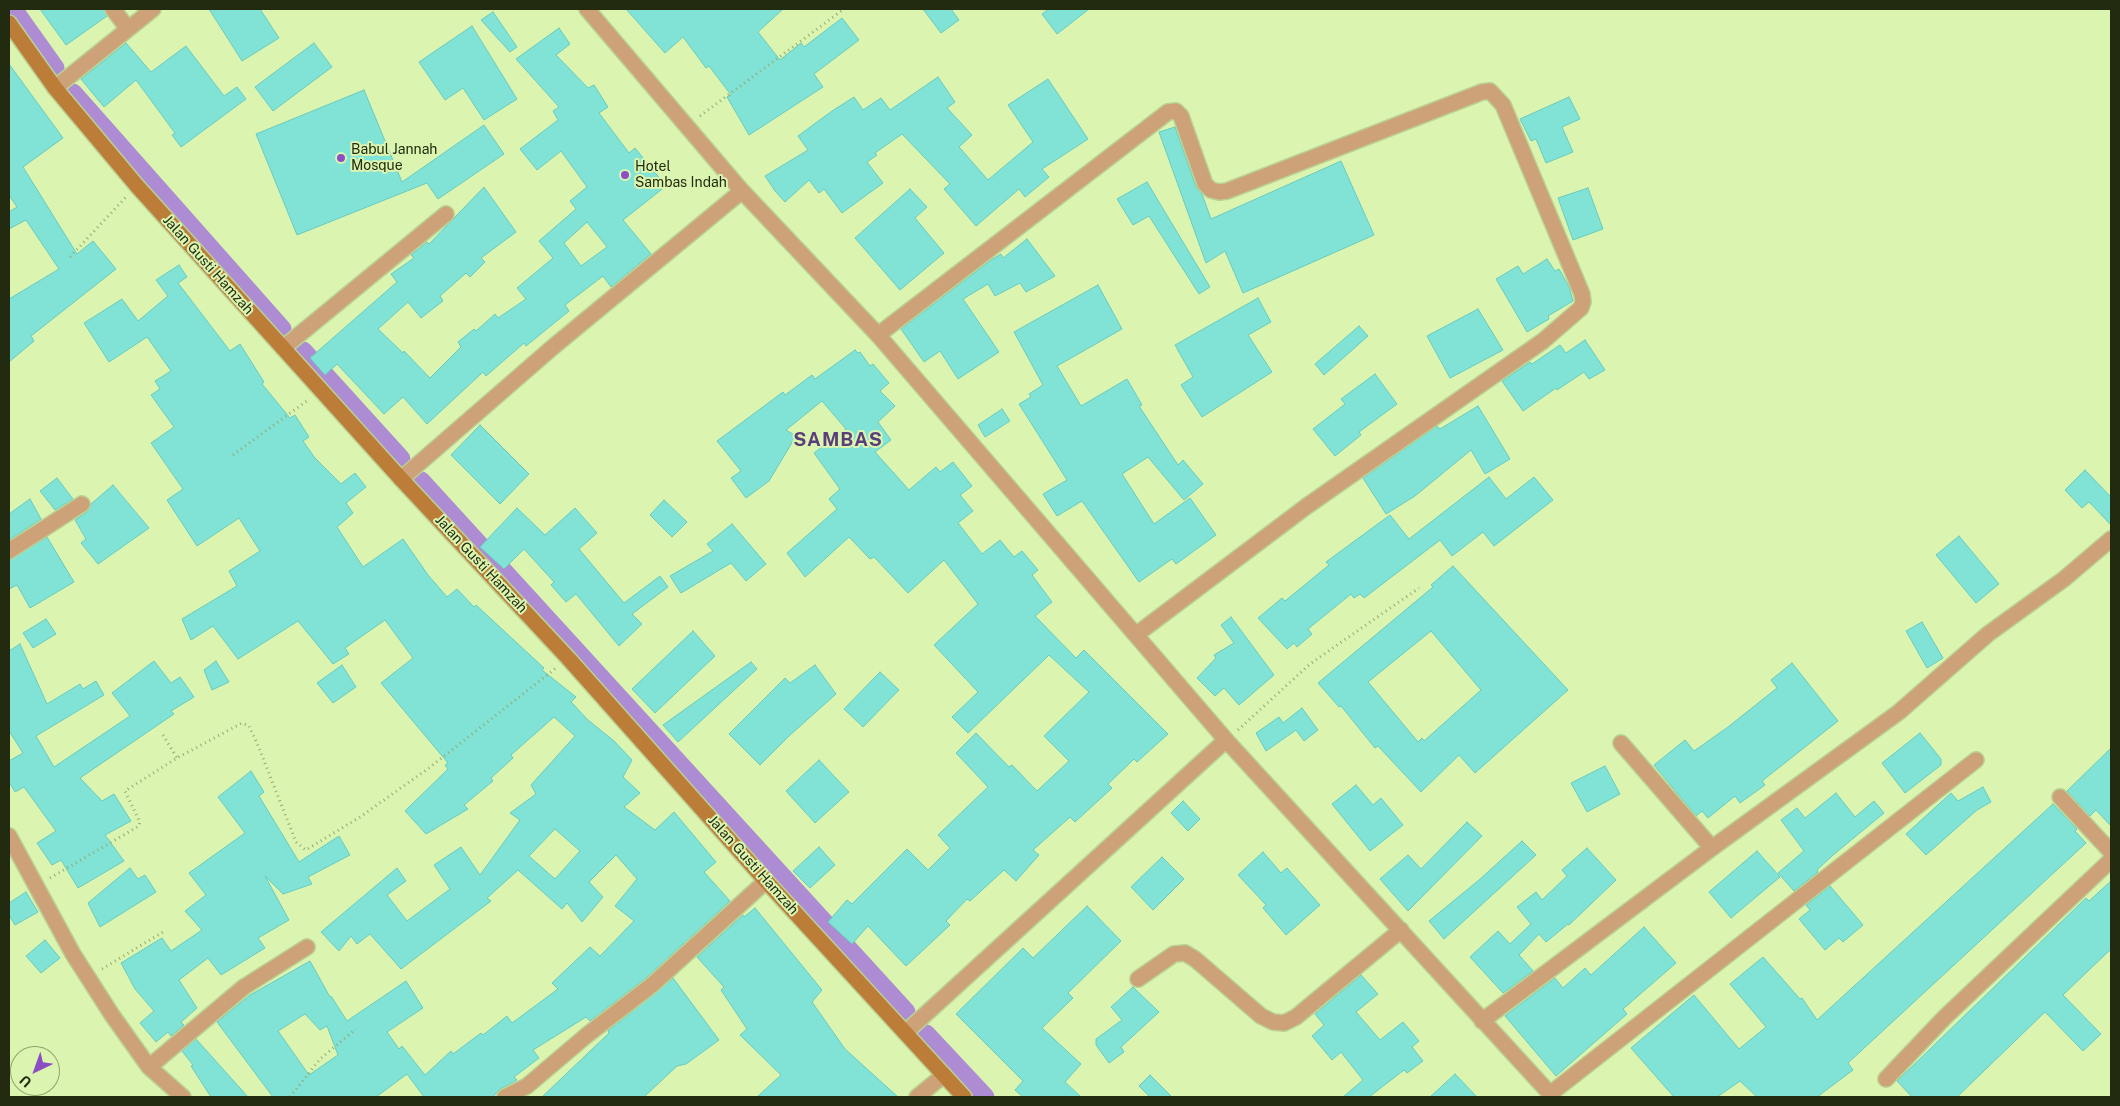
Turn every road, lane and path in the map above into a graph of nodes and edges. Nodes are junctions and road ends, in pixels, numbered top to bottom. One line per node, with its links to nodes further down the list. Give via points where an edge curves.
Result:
1 (113, 9): 6 (street)
2 (153, 9): 6 (street)
3 (587, 9): 8 (street)
4 (844, 9): 8 (path)
5 (9, 23): 7 (street, Jalan Gusti Hamzah)
6 (128, 29): 7 (street)
7 (55, 88): 9 (street, Jalan Gusti Hamzah)
8 (687, 125): 10 (street)
9 (137, 186): 12 (path); 14 (street, Jalan Gusti Hamzah)
10 (742, 191): 13 (street); 17 (street, via 553,347)
11 (446, 214): 14 (street)
12 (70, 257)
13 (878, 335): 22 (street); 22 (street, via 1168,112 1176,111 1181,116 1205,184 1219,192 1482,92 1490,91 1503,105 1582,294 1581,308 1543,341 1308,506)
14 (283, 348): 15 (street, Jalan Gusti Hamzah)
15 (321, 390): 16 (path); 17 (street, Jalan Gusti Hamzah)
16 (233, 455)
17 (402, 479): 23 (street, Jalan Gusti Hamzah)
18 (82, 504): 20 (street)
19 (2111, 539): 31 (street, via 2064,579 1988,634 1899,712)
20 (9, 551)
21 (1419, 588): 25 (path, via 1310,664)
22 (1137, 634): 25 (street)
23 (568, 658): 27 (path, via 428,768 360,817 306,850 296,842 257,743 246,724); 34 (street, Jalan Gusti Hamzah)
24 (163, 736): 27 (path)
25 (1226, 740): 36 (street); 43 (street)
26 (1621, 743): 31 (street)
27 (177, 758): 35 (path, via 125,791 139,826)
28 (1976, 760): 47 (street)
29 (2060, 797): 32 (street)
30 (9, 836): 35 (street)
31 (1712, 848): 41 (street)
32 (2111, 852)
33 (2111, 860): 46 (street, via 1945,1017)
34 (766, 881): 43 (street, Jalan Gusti Hamzah); 50 (street, via 652,985 527,1086)
35 (37, 886): 39 (street)
36 (1401, 930): 40 (street, via 1296,1017 1284,1023 1261,1016 1185,953 1174,954); 41 (street)
37 (163, 932): 39 (path)
38 (307, 947): 44 (street, via 244,987)
39 (88, 978): 44 (street)
40 (1138, 979)
41 (1482, 1021): 47 (street)
42 (356, 1030): 49 (path, via 320,1059)
43 (906, 1032): 45 (street, Jalan Gusti Hamzah)
44 (149, 1067): 48 (street)
45 (944, 1075): 51 (street); 52 (street, Jalan Gusti Hamzah)
46 (1886, 1079)
47 (1552, 1096)
48 (183, 1097)
49 (290, 1097)
50 (505, 1097)
51 (917, 1097)
52 (964, 1097)

